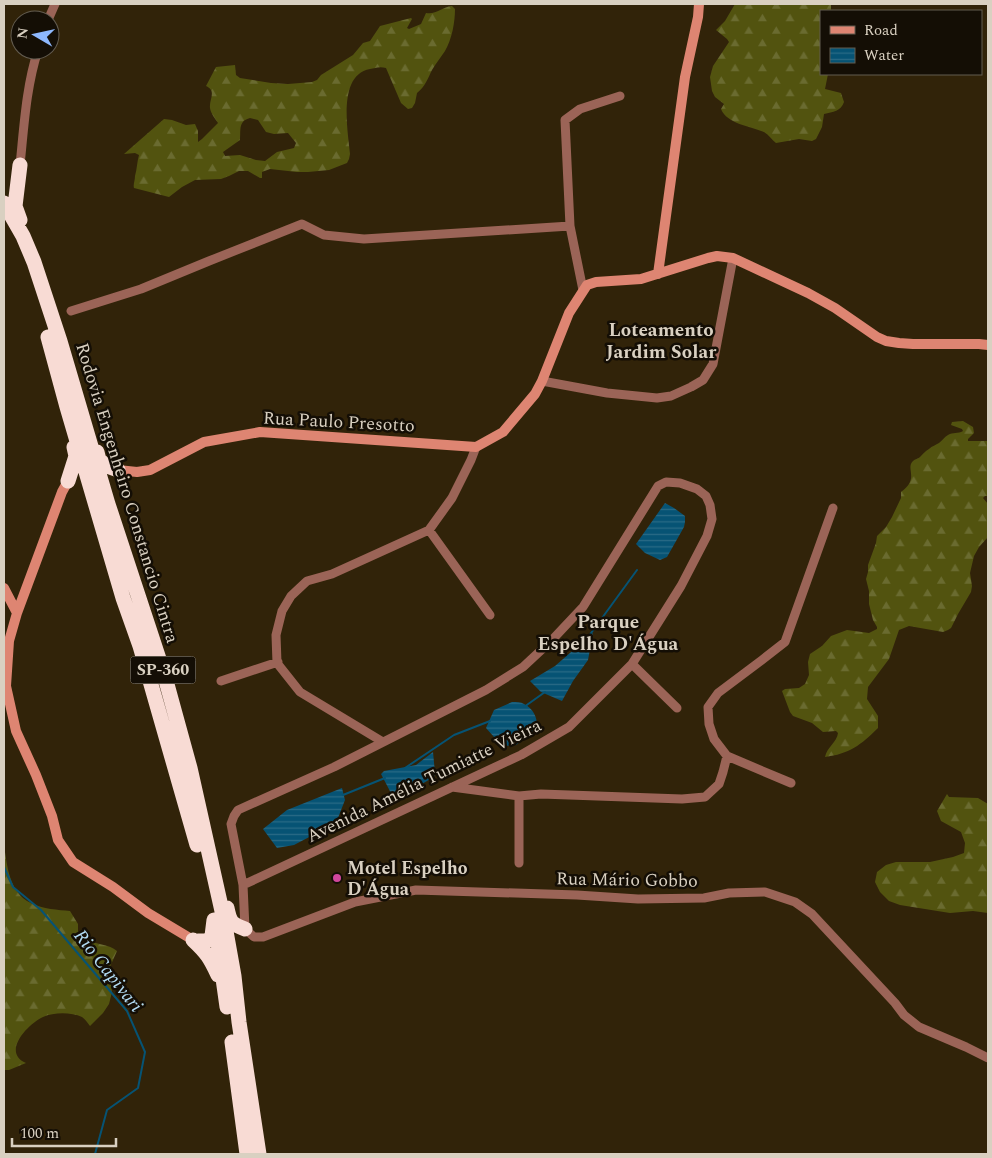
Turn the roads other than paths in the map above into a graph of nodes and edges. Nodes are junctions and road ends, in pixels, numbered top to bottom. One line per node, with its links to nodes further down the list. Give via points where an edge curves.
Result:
1 (699, 4): 11 (street, via 685,78)
2 (35, 60): 4 (street)
3 (620, 96): 8 (street, via 580,109 565,120)
4 (20, 165): 5 (highway, via 15,177); 10 (highway, via 15,206)
5 (4, 180)
6 (4, 203): 10 (highway, Rodovia Engenheiro Constancio Cintra / SP-360)
7 (4, 222): 16 (highway, Rodovia Engenheiro Constancio Cintra / SP-360, via 19,249 40,305)
8 (570, 226): 12 (street); 13 (street, via 364,239 324,235 302,224 141,290)
9 (733, 258): 11 (street, via 717,256); 14 (street, via 823,300 877,337 899,343); 15 (street, via 712,364 703,380 671,396 657,398)
10 (34, 262): 17 (highway, Rodovia Engenheiro Constancio Cintra / SP-360)
11 (658, 274): 12 (street, via 641,279 596,282)
12 (582, 290): 15 (street, via 569,313)
13 (71, 311)
14 (988, 345)
15 (542, 381): 18 (street, via 503,432)
16 (67, 407): 20 (highway, via 76,456); 21 (highway, Rodovia Engenheiro Constancio Cintra / SP-360)
17 (81, 415): 19 (highway, via 99,460); 21 (highway, Rodovia Engenheiro Constancio Cintra / SP-360)
18 (476, 447): 19 (street, Rua Paulo Presotto, via 260,432 204,442 150,470); 23 (street, via 452,498)
19 (118, 470): 21 (highway, via 103,470)
20 (68, 481): 21 (highway, via 79,471); 25 (street)
21 (102, 505): 36 (highway, Rodovia Engenheiro Constancio Cintra / SP-360, via 165,676); 39 (highway, Rodovia Engenheiro Constancio Cintra / SP-360, via 123,598 193,831)
22 (833, 508): 32 (street, via 785,642 718,693 708,707 714,740)
23 (429, 530): 26 (street); 27 (street, via 332,574 307,581 291,596 282,611 276,635)
24 (4, 588): 25 (street)
25 (17, 613): 41 (street, via 9,642 6,686 16,731 46,800 58,840 73,862)
26 (490, 615)
27 (278, 662): 29 (street); 31 (street, via 300,692)
28 (632, 664): 30 (street); 31 (street, Avenida Amélia Tumiatte Vieira, via 681,586 707,536 712,519 706,496 680,483 666,482 658,486 583,607 523,668); 34 (street, Avenida Amélia Tumiatte Vieira, via 569,727 521,755)
29 (221, 681)
30 (677, 708)
31 (383, 742): 38 (street, Avenida Amélia Tumiatte Vieira, via 238,810 231,824)
32 (727, 756): 33 (street); 35 (street, via 719,784 706,797)
33 (791, 783)
34 (452, 787): 35 (street); 38 (street, Avenida Amélia Tumiatte Vieira)
35 (519, 796): 37 (street)
36 (201, 818): 40 (highway, via 223,885 228,915 233,924); 42 (highway, Rodovia Engenheiro Constancio Cintra / SP-360)
37 (519, 863)
38 (243, 885): 40 (street)
39 (214, 920): 41 (highway, via 211,938 205,942); 43 (highway, Rodovia Engenheiro Constancio Cintra / SP-360)
40 (245, 929): 42 (highway, via 233,941); 44 (street, Rua Mário Gobbo, via 254,938 263,937 356,902 416,890 638,899 704,898 729,893 765,892 795,902 812,914 904,1015 919,1027)
41 (192, 940): 43 (highway, via 205,951)
42 (234, 976): 46 (highway, Rodovia Engenheiro Constancio Cintra / SP-360)
43 (225, 990): 45 (highway, Rodovia Engenheiro Constancio Cintra / SP-360)
44 (988, 1058)
45 (247, 1154)
46 (259, 1154)

